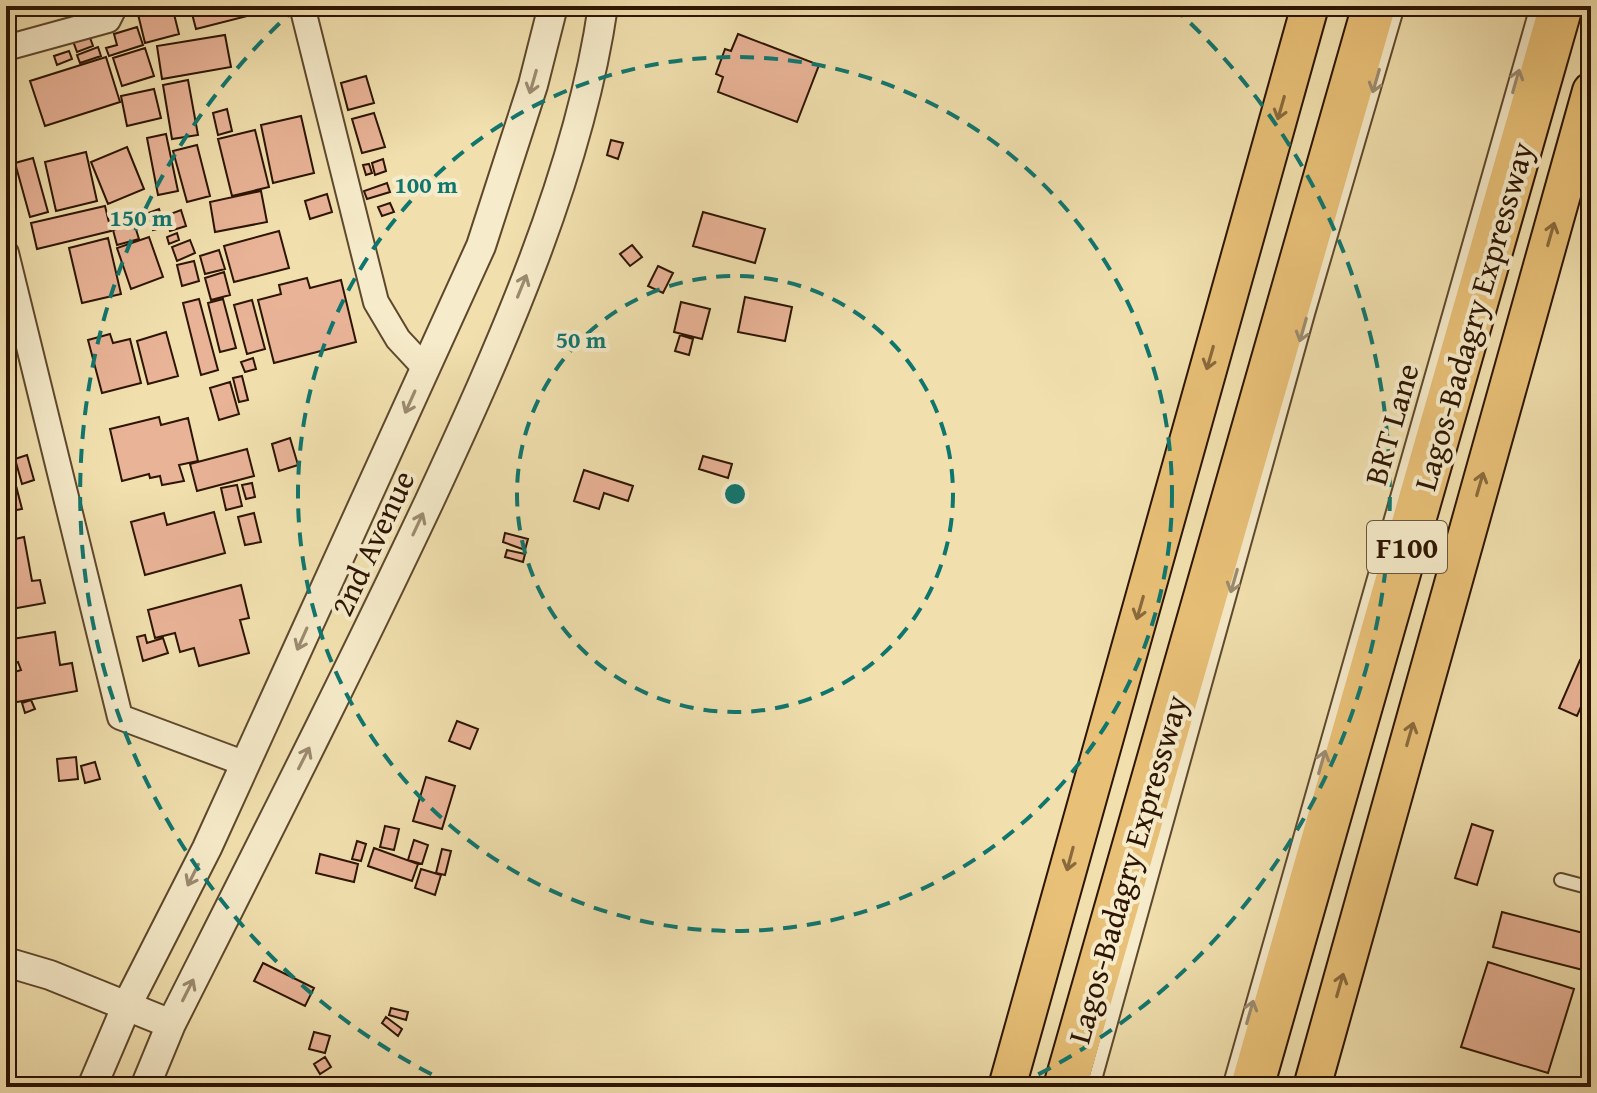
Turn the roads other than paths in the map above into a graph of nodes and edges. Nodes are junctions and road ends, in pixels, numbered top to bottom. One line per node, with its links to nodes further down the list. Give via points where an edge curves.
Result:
1 (115, 6): 10 (street, via 108,20)
2 (302, 6): 13 (street, via 376,302 398,339)
3 (553, 6): 13 (street, 2nd Avenue, one-way to 13, via 481,246)
4 (603, 6): 19 (street, 2nd Avenue, one-way to 4, via 378,612 477,399 570,148)
5 (1310, 6): 22 (main road, Lagos-Badagry Expressway, one-way to 22)
6 (1374, 6): 23 (highway, Lagos-Badagry Expressway)
7 (1398, 6): 24 (lane, one-way to 24)
8 (1537, 6): 25 (lane, BRT Lane, one-way to 8)
9 (1561, 6): 26 (highway, Lagos-Badagry Expressway / F100)
10 (6, 48)
11 (1591, 91): 27 (main road, Lagos-Badagry Expressway, one-way to 11)
12 (6, 253): 14 (street, via 120,717)
13 (425, 368): 14 (street, 2nd Avenue, one-way to 14)
14 (246, 764): 18 (street, 2nd Avenue, one-way to 18)
15 (1561, 880): 16 (lane)
16 (1591, 888)
17 (6, 962): 18 (street)
18 (127, 1005): 19 (street); 20 (street, 2nd Avenue)
19 (171, 1024): 21 (street, 2nd Avenue)
20 (92, 1087)
21 (145, 1087)
22 (1007, 1087)
23 (1065, 1087)
24 (1093, 1087)
25 (1229, 1087)
26 (1252, 1087)
27 (1312, 1087)

